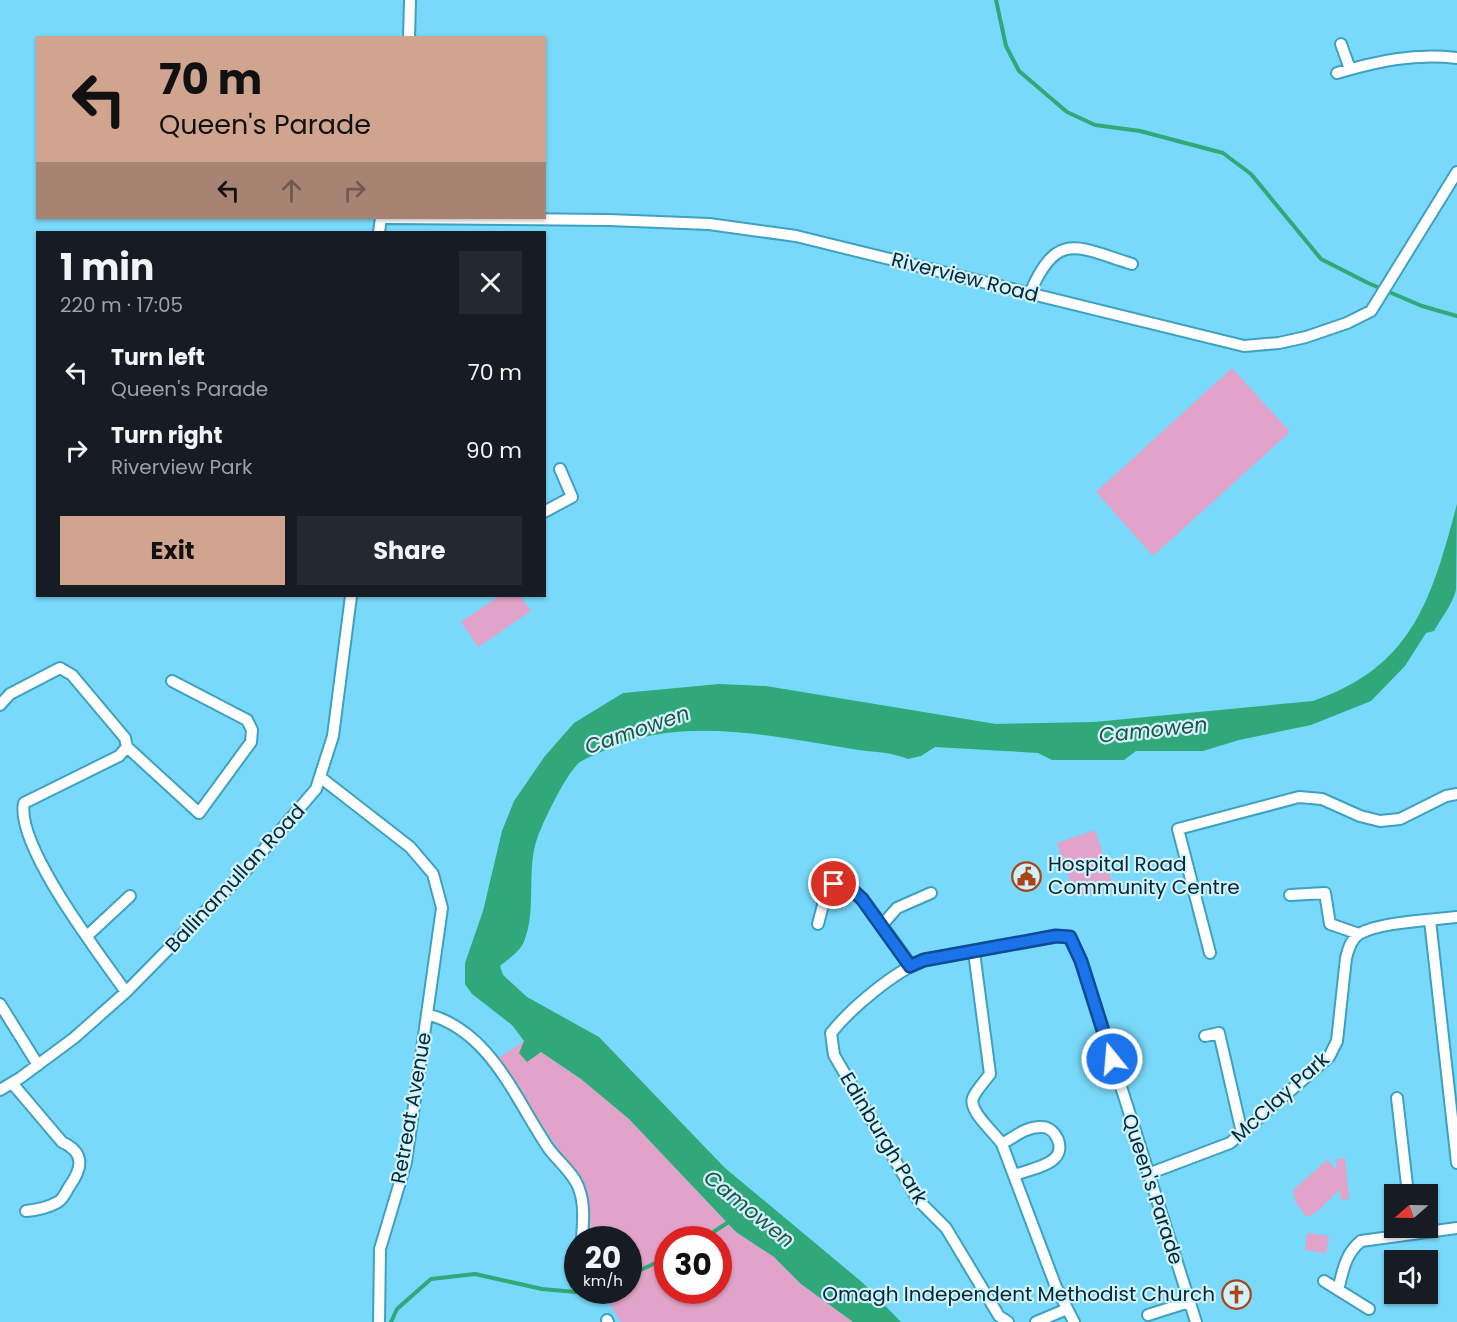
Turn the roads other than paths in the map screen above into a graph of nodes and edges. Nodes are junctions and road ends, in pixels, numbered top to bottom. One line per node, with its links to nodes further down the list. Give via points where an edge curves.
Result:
1 (410, 0): 2 (street)
2 (409, 36)
3 (1341, 44): 5 (street)
4 (1457, 58): 5 (street, via 1411,56)
5 (1350, 69): 6 (street)
6 (1337, 73)
7 (1457, 172): 10 (street, Riverview Road, via 1371,310 1306,337 1244,346)
8 (498, 219): 10 (street, Riverview Road, via 609,220 743,228 828,243)
9 (1132, 264): 10 (street, via 1066,247 1051,256 1040,270)
10 (1030, 293)
11 (560, 469): 12 (street, via 572,497)
12 (546, 511)
13 (351, 597): 17 (street, Ballinamullan Road, via 333,736)
14 (172, 681): 16 (street, via 247,720 252,730 251,742 199,813)
15 (0, 705): 16 (street, via 10,694 60,668 72,675 118,729)
16 (127, 747): 27 (street, via 119,756 24,803 24,827 52,882)
17 (320, 777): 31 (street, Ballinamullan Road, via 308,800 248,868); 33 (street, via 410,847 433,874 442,908)
18 (1457, 794): 29 (street, via 1400,819 1380,821 1322,799 1299,797 1178,829)
19 (931, 893): 25 (street, via 897,908)
20 (1290, 895): 26 (street, via 1325,893 1330,924)
21 (130, 896): 27 (street)
22 (1457, 917): 23 (street)
23 (1430, 920): 26 (street, via 1394,924); 41 (street)
24 (818, 924): 25 (street, via 826,890 834,884 849,887)
25 (882, 925): 30 (street)
26 (1359, 934): 39 (street, McClay Park, via 1348,952 1337,1041 1329,1057)
27 (87, 936): 31 (street)
28 (974, 952): 30 (street, Queen's Parade); 40 (street, via 990,1074 973,1097 972,1105); 42 (street, Queen's Parade, via 1056,936 1070,937)
29 (1210, 953)
30 (910, 966): 57 (street, Edinburgh Park, via 843,1018 831,1033 834,1055 918,1200 946,1228 999,1316)
31 (126, 992): 35 (street, Ballinamullan Road)
32 (1, 1008): 35 (street)
33 (427, 1014): 46 (street, Retreat Avenue, via 475,1039 503,1075 579,1188); 56 (street, Retreat Avenue, via 406,1162 380,1248)
34 (1205, 1036): 39 (street, via 1219,1033)
35 (38, 1065): 36 (street, Ballinamullan Road)
36 (12, 1083): 37 (street, Ballinamullan Road); 45 (street, via 62,1142 74,1147 80,1160 77,1176 60,1200 41,1210)
37 (0, 1090)
38 (1397, 1098): 44 (street)
39 (1242, 1133): 42 (street, McClay Park, via 1230,1143)
40 (1002, 1144): 43 (street); 43 (street, via 1029,1129 1044,1126 1059,1139 1059,1153 1054,1160)
41 (1457, 1163)
42 (1148, 1174): 52 (street, Queen's Parade)
43 (1014, 1175): 53 (street)
44 (1407, 1184)
45 (27, 1211)
46 (581, 1226)
47 (1457, 1228): 48 (street)
48 (1438, 1229)
49 (1384, 1237): 51 (street, via 1361,1241 1351,1250)
50 (1324, 1281): 51 (street)
51 (1338, 1290): 54 (street)
52 (1190, 1302): 55 (street); 60 (street, Queen's Parade)
53 (1067, 1309): 58 (street); 59 (street)
54 (1369, 1309)
55 (1148, 1316)
56 (379, 1322)
57 (1008, 1322)
58 (1035, 1322)
59 (1074, 1322)
60 (1196, 1322)

